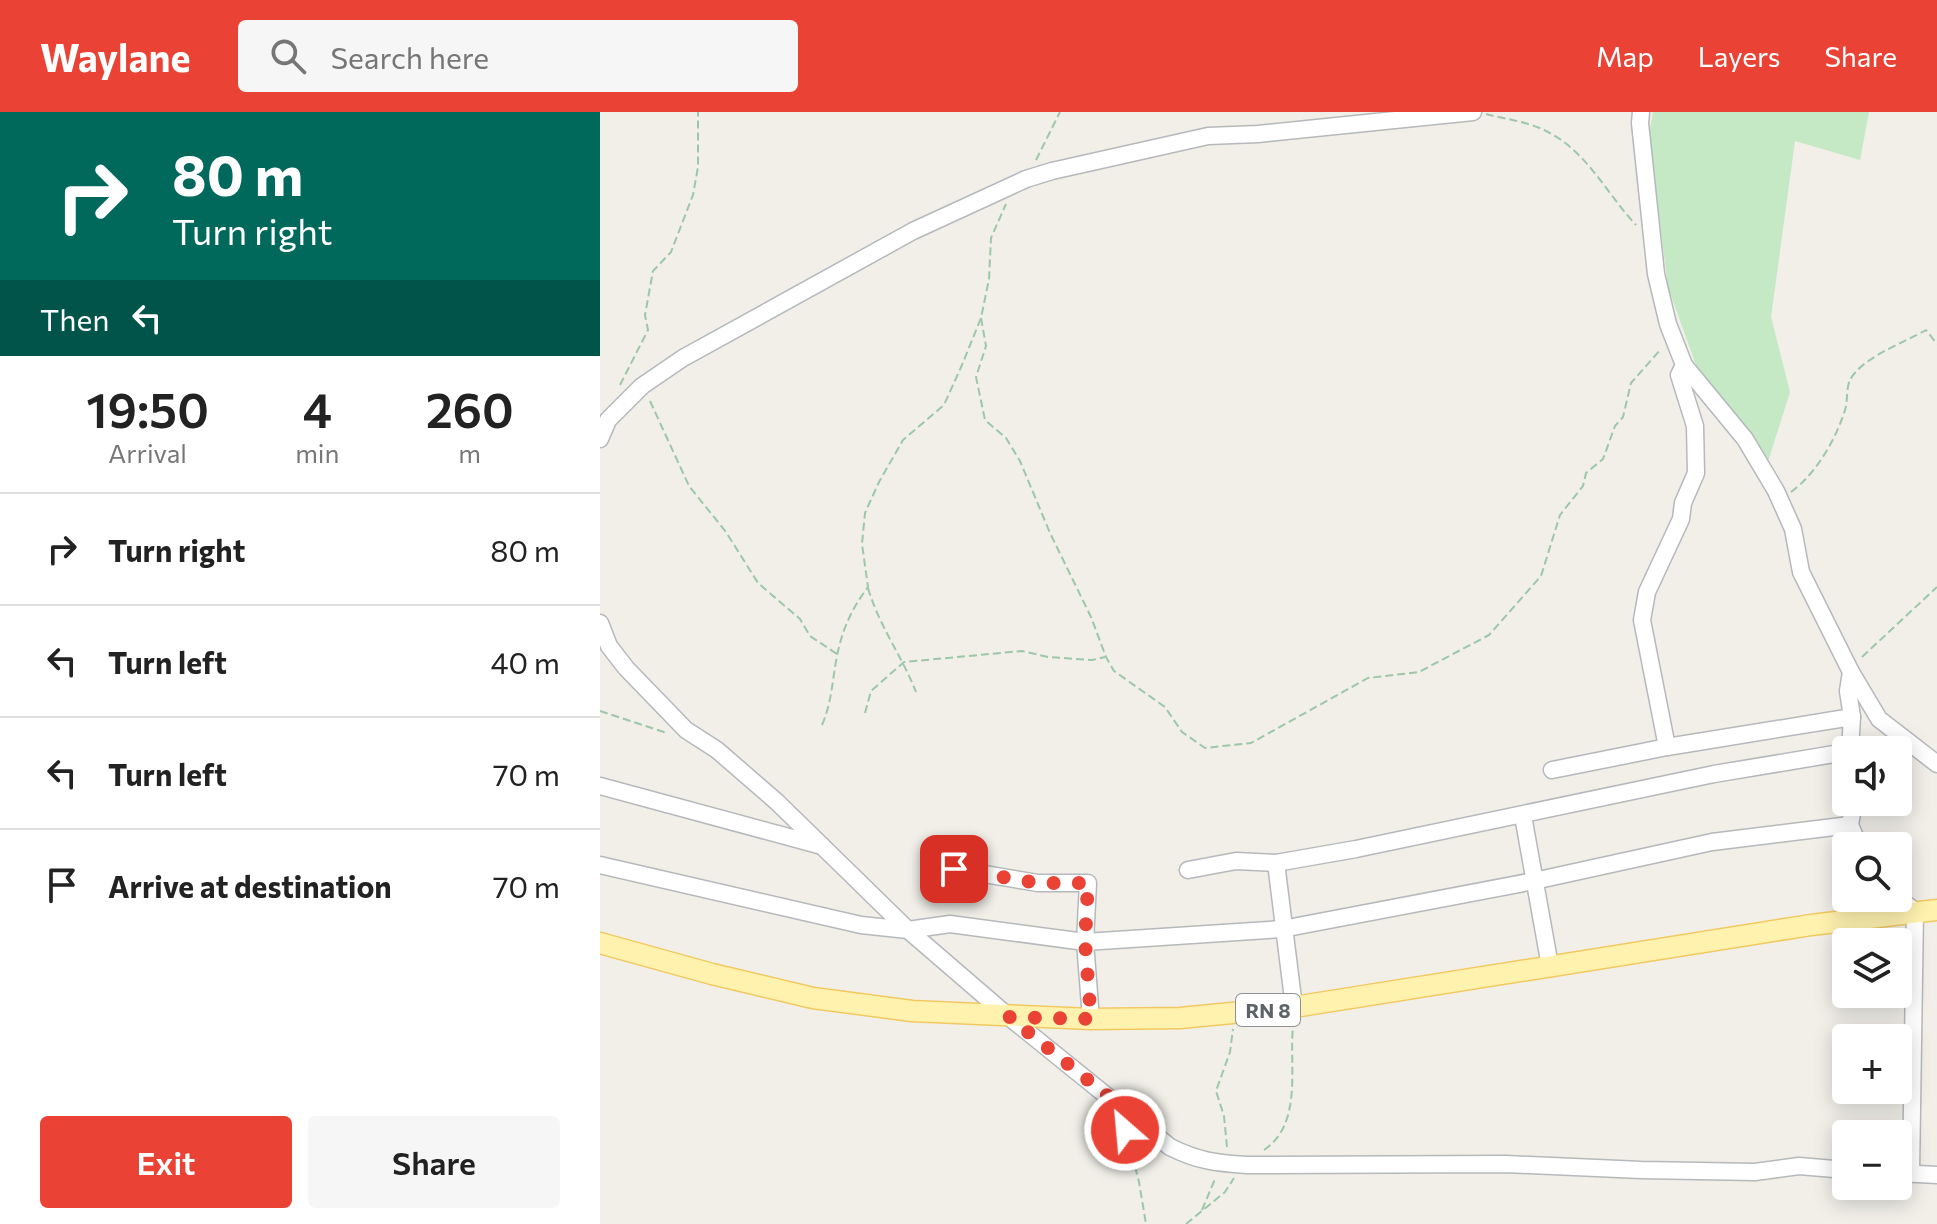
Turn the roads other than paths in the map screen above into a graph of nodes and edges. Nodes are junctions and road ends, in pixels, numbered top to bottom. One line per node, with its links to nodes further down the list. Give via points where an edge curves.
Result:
1 (1476, 112): 4 (street, via 1208,136 1026,179 900,238 683,358 642,386 608,420)
2 (1641, 112): 3 (street, via 1656,274)
3 (1684, 365): 6 (street, via 1745,439 1785,511 1801,572); 9 (street, via 1679,375 1695,426 1696,473 1647,592 1642,620)
4 (600, 439)
5 (600, 623): 18 (street, via 626,668 686,730 717,750)
6 (1851, 672): 7 (street); 11 (street, via 1879,719)
7 (1852, 717): 8 (street); 9 (street)
8 (1850, 736)
9 (1667, 747): 12 (street)
10 (1832, 754): 14 (street, via 1597,797)
11 (1937, 764)
12 (1552, 770)
13 (600, 786): 18 (street)
14 (1523, 816): 19 (street); 23 (street)
15 (1852, 816): 16 (street)
16 (1850, 825): 17 (street); 23 (street, via 1712,842)
17 (1853, 832)
18 (824, 847): 28 (street)
19 (1276, 863): 22 (street, via 1236,861); 27 (street)
20 (600, 865): 28 (street, via 789,910)
21 (954, 869): 29 (street, via 1038,883 1088,883)
22 (1188, 870)
23 (1534, 881): 27 (street); 31 (street)
24 (1912, 909): 26 (street)
25 (1937, 910): 26 (main road, RN 8)
26 (1915, 911): 31 (main road, RN 8); 35 (street)
27 (1282, 929): 29 (street); 32 (street)
28 (908, 930): 29 (street, via 950,924); 33 (street)
29 (1085, 942): 34 (street)
30 (600, 943): 33 (main road, RN 8, via 813,998)
31 (1550, 966): 32 (main road, RN 8)
32 (1294, 1007): 34 (main road, RN 8, via 1180,1018)
33 (1009, 1017): 34 (main road, RN 8); 36 (street, via 1170,1147 1221,1164)
34 (1091, 1019)
35 (1906, 1120)
36 (1832, 1169)
37 (1912, 1173): 38 (street)
38 (1937, 1175)

